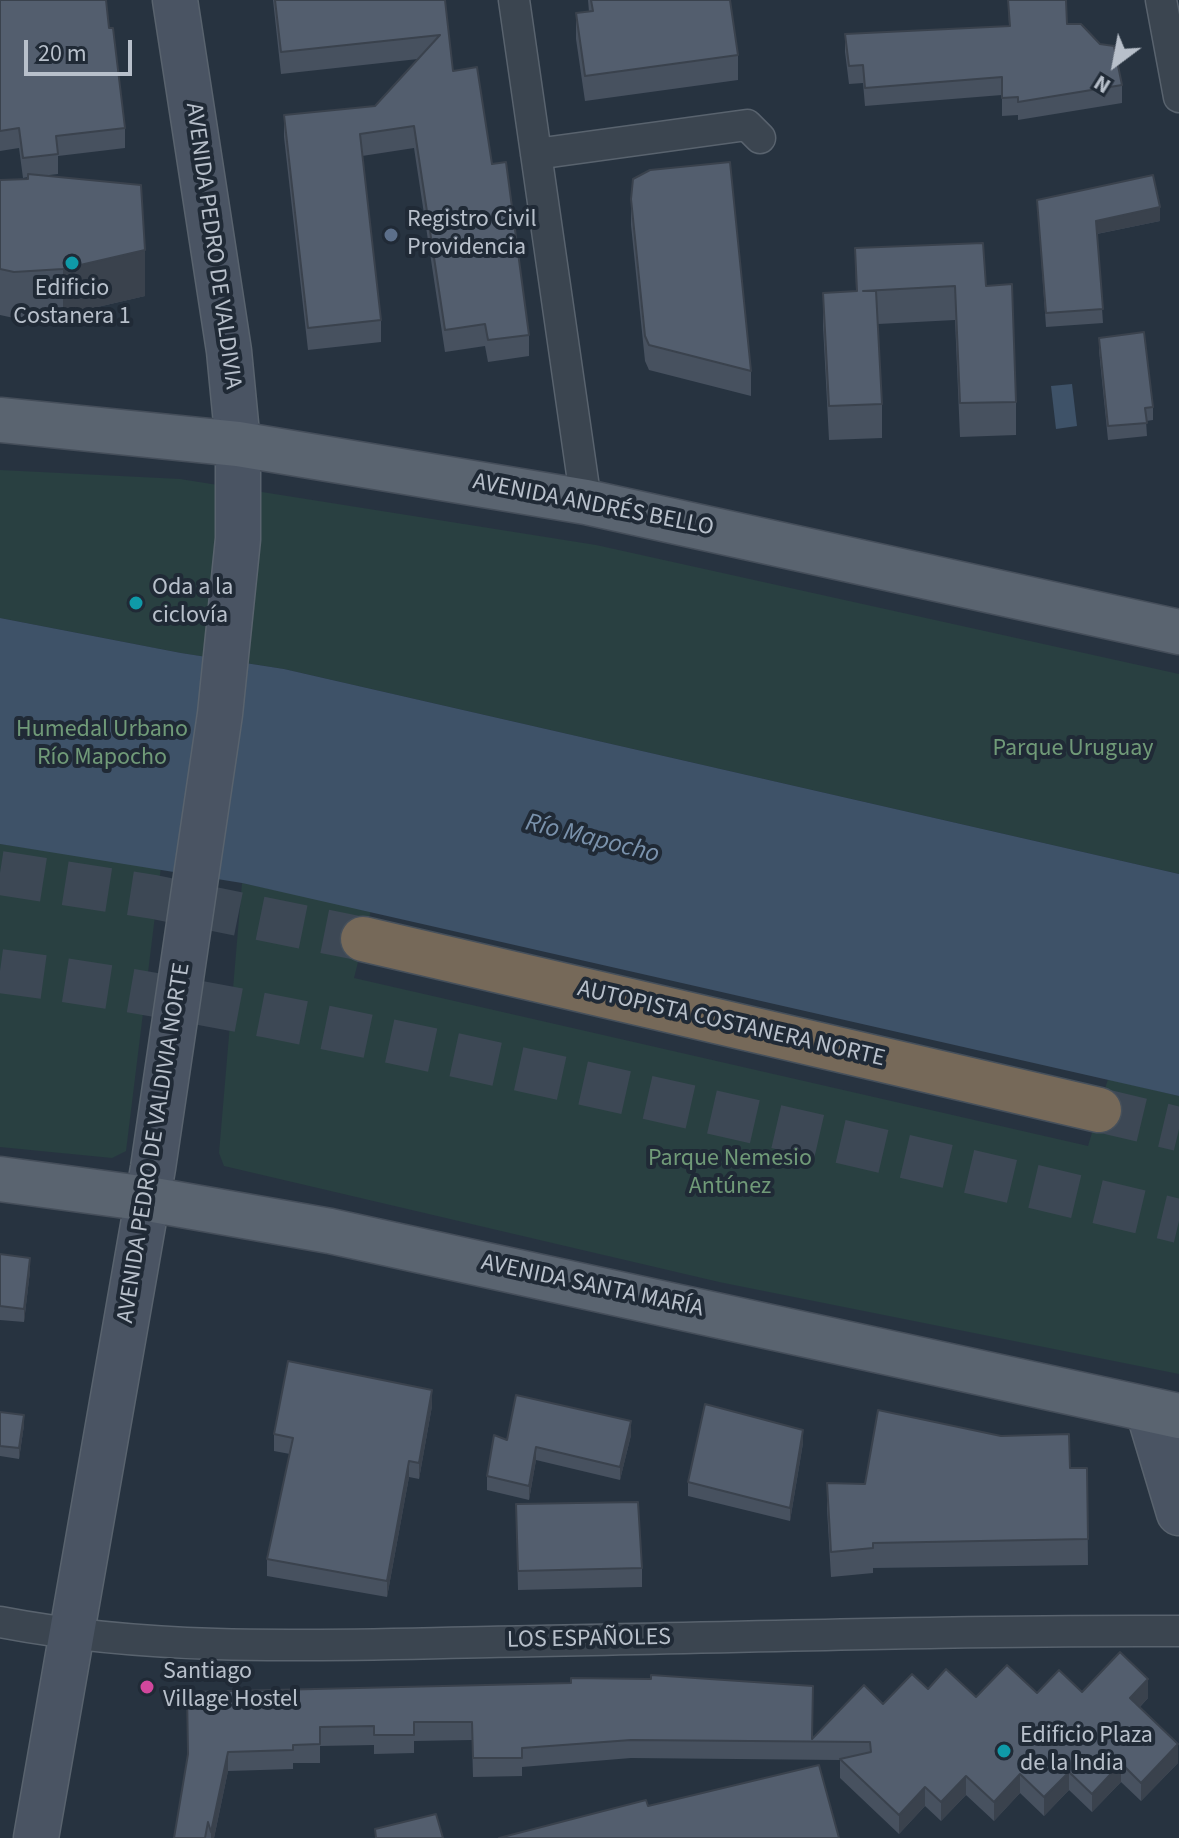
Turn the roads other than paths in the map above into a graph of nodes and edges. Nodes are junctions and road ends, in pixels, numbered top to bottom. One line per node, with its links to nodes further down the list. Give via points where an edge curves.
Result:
1 (175, 0): 8 (main road, AVENIDA PEDRO DE VALDIVIA, via 229,351)
2 (514, 0): 6 (street)
3 (1161, 0): 4 (street)
4 (1179, 97)
5 (760, 138): 6 (street, via 747,125)
6 (536, 154): 9 (street)
7 (0, 420): 8 (main road, AVENIDA ANDRÉS BELLO)
8 (238, 444): 9 (main road, AVENIDA ANDRÉS BELLO); 14 (main road, AVENIDA PEDRO DE VALDIVIA NORTE, via 238,539 228,650)
9 (586, 502): 10 (main road, AVENIDA ANDRÉS BELLO)
10 (1179, 632)
11 (363, 939): 12 (highway, AUTOPISTA COSTANERA NORTE)
12 (1099, 1110)
13 (0, 1179): 14 (main road, AVENIDA SANTA MARÍA)
14 (148, 1199): 15 (main road, AVENIDA SANTA MARÍA, via 412,1247); 19 (main road, AVENIDA PEDRO DE VALDIVIA NORTE)
15 (1164, 1413): 16 (main road)
16 (1179, 1513)
17 (0, 1622): 19 (street, LOS ESPAÑOLES)
18 (1179, 1631): 19 (street, LOS ESPAÑOLES, via 931,1630 344,1644 183,1644)
19 (74, 1635): 20 (main road, AVENIDA PEDRO DE VALDIVIA NORTE)
20 (36, 1838)

